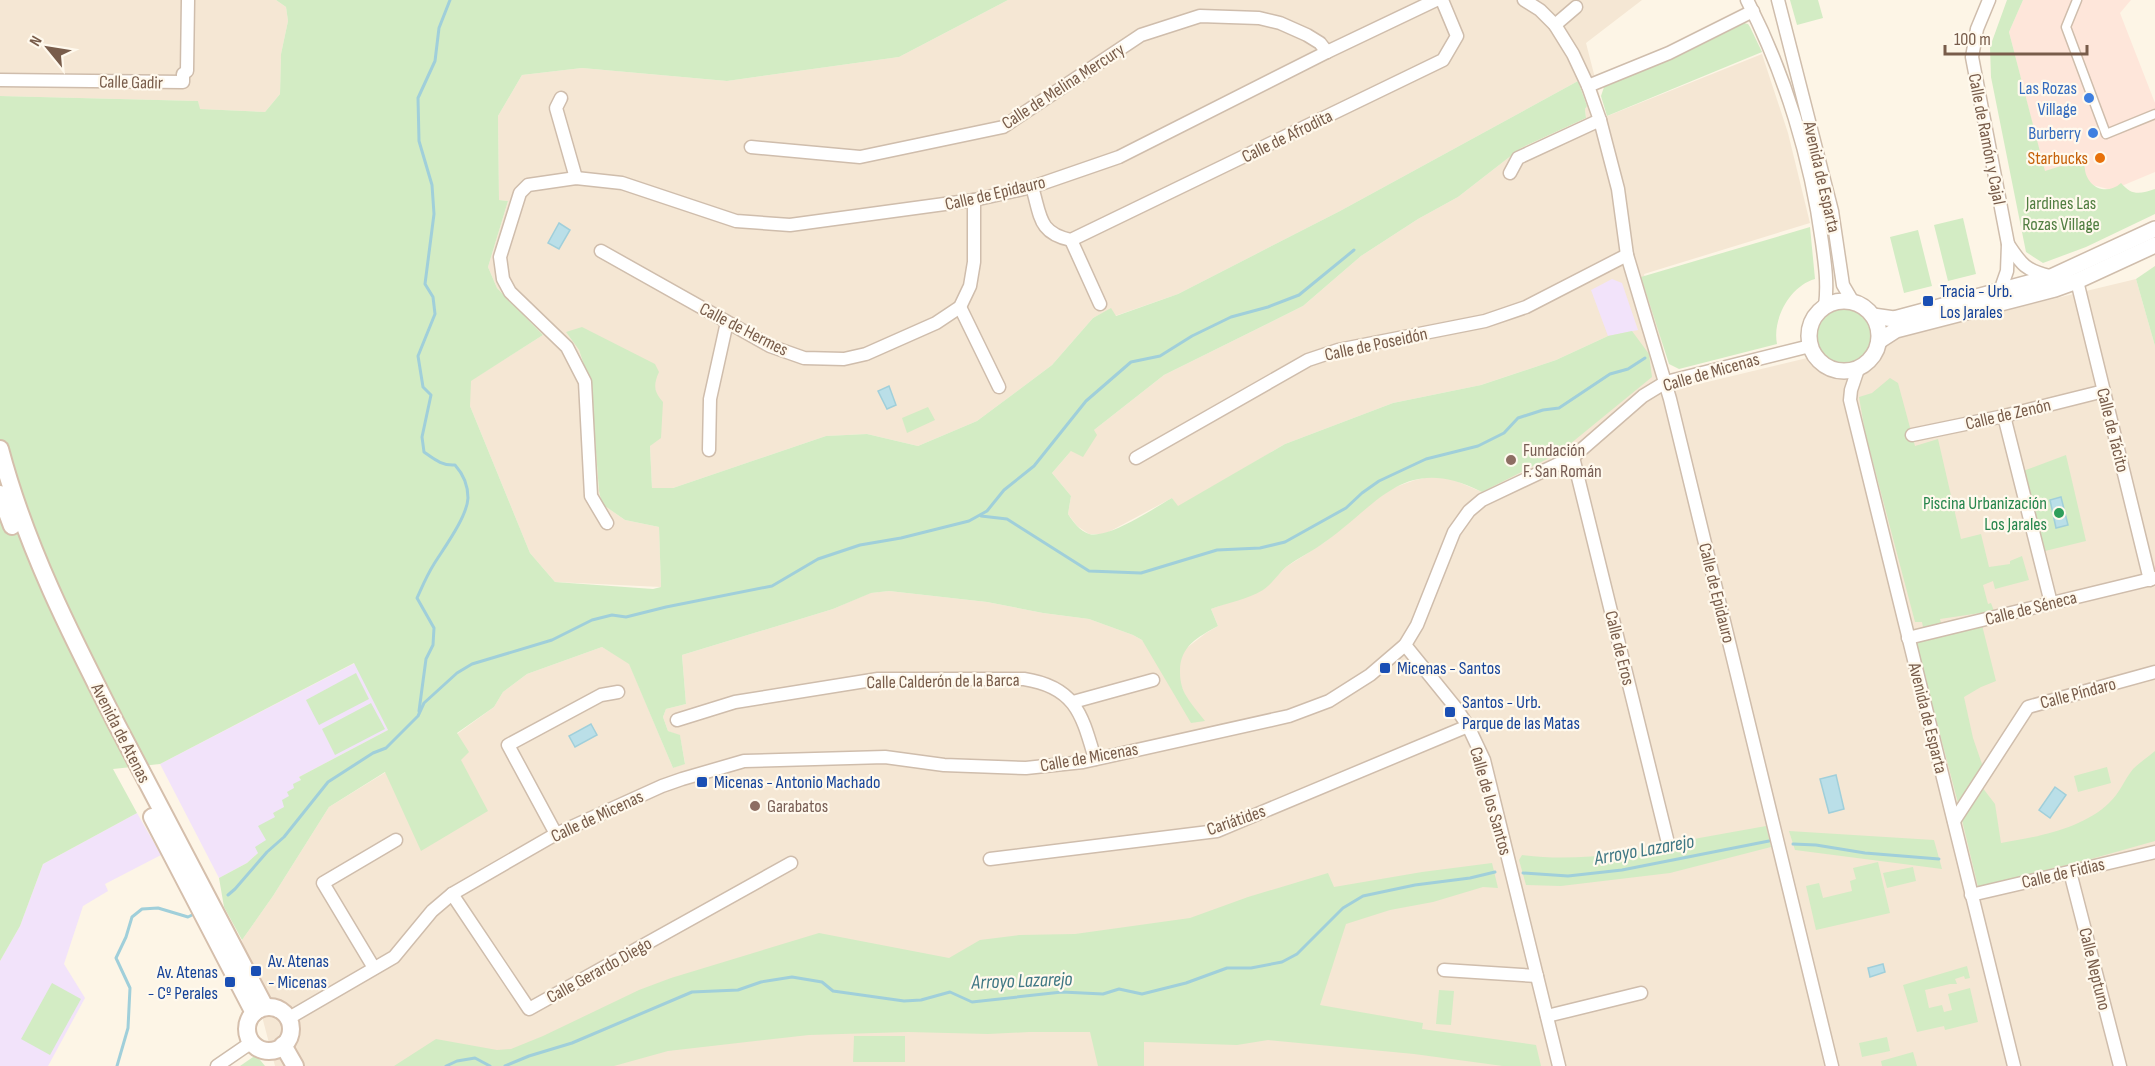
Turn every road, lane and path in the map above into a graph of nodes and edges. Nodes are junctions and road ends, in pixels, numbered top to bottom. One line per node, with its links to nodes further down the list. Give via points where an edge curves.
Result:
1 (180, 0): 15 (street, Calle Gadir, via 179,71)
2 (188, 0): 15 (street, Calle Gadir, via 187,71)
3 (1436, 0): 12 (street, Calle de Epidauro)
4 (1442, 0): 27 (street, Calle de Afrodita, via 1457,36 1443,60)
5 (1524, 0): 11 (street, Calle de Epidauro)
6 (1778, 0): 13 (street, Avenida de Esparta)
7 (1989, 0): 28 (street, Calle de Ramón y Cajal, via 1977,29 1972,57)
8 (2077, 0): 19 (street, via 2066,27 2106,134)
9 (1750, 6): 14 (street, Avenida de Esparta); 17 (street, via 1669,53)
10 (1576, 7): 11 (street)
11 (1555, 25): 17 (street, Calle de Epidauro)
12 (1327, 52): 21 (street, Calle de Melina Mercury, via 1307,34 1280,23 1259,18 1200,16 1141,35 1003,127 860,157); 24 (street, Calle de Epidauro, via 1119,157)
13 (1791, 52): 14 (street, via 1787,57); 35 (street, Avenida de Esparta, via 1832,212 1843,285)
14 (1773, 57): 37 (street, Avenida de Esparta, via 1798,130 1818,211 1828,287)
15 (183, 74): 16 (street, Calle Gadir, via 183,82)
16 (0, 80)
17 (1588, 86): 20 (street, Calle de Epidauro)
18 (561, 98): 23 (street, via 556,108)
19 (2155, 114)
20 (1600, 120): 22 (street, via 1518,158); 31 (street, Calle de Epidauro, via 1618,189)
21 (751, 147)
22 (1510, 173)
23 (576, 178): 25 (street, Calle de Epidauro, via 622,183 736,221 790,225); 54 (street, Calle de Epidauro, via 524,188 500,257 503,279 510,292 567,347 585,382 591,496)
24 (1032, 187): 25 (street, Calle de Epidauro); 27 (street, via 1045,228 1057,237)
25 (974, 200): 38 (street, via 974,262 970,286)
26 (2155, 229): 32 (street)
27 (1071, 240): 36 (street)
28 (2008, 244): 32 (street, Calle de Ramón y Cajal, via 2020,264); 34 (street, Calle de Ramón y Cajal, via 2007,271)
29 (2155, 245): 33 (street)
30 (602, 251): 40 (street, Calle de Hermes)
31 (1627, 255): 44 (street, Calle de Epidauro); 52 (street, Calle de Poseidón, via 1526,307 1485,321 1338,350 1308,360)
32 (2051, 277): 34 (street)
33 (2077, 281): 41 (street, via 1896,330); 46 (street, Calle de Tácito)
34 (2000, 291): 39 (street, via 1894,319)
35 (1853, 302): 37 (street); 39 (street)
36 (1100, 304)
37 (1825, 306): 42 (street, via 1811,324)
38 (960, 307): 40 (street, Calle de Hermes, via 936,323 866,354 844,359 804,358 770,346); 45 (street)
39 (1873, 316): 41 (street)
40 (727, 322): 50 (street, via 710,399)
41 (1879, 341): 43 (street, via 1872,357)
42 (1810, 346): 43 (street, via 1820,363 1829,369); 44 (street, Calle de Micenas)
43 (1858, 369): 57 (street, Avenida de Esparta, via 1850,400)
44 (1666, 382): 51 (street, Calle de Micenas, via 1643,396); 89 (street, Calle de Epidauro)
45 (999, 387)
46 (2104, 392): 47 (street, Calle de Zenón); 55 (street, Calle de Tácito)
47 (2004, 416): 48 (street, Calle de Zenón); 56 (street)
48 (1912, 435)
49 (0, 449): 80 (main road, Avenida de Atenas, via 29,540 64,620)
50 (709, 450)
51 (1573, 457): 58 (street, Calle de Micenas, via 1493,494 1469,511 1454,532 1417,625); 68 (street, Calle de Eros)
52 (1136, 458)
53 (0, 494): 80 (main road, Avenida de Atenas, via 53,624)
54 (607, 523)
55 (2153, 579): 56 (street, Calle de Séneca)
56 (2051, 603): 57 (street, Calle de Séneca)
57 (1908, 638): 66 (street, Avenida de Esparta)
58 (1405, 645): 64 (street, Calle de los Santos); 65 (street, Calle de Micenas, via 1347,692 1319,705 1289,716)
59 (2155, 672): 66 (street, Calle Píndaro, via 2028,706)
60 (1153, 680): 62 (street)
61 (618, 693): 67 (street, via 601,695 508,745)
62 (1072, 702): 63 (street, Calle Calderón de la Barca, via 1046,685 1024,679 878,679 735,702); 65 (street, Calle Calderón de la Barca, via 1083,720)
63 (676, 720)
64 (1468, 726): 71 (street, Cariátides, via 1217,831); 78 (street, Calle de los Santos, via 1484,760)
65 (1095, 759): 67 (street, Calle de Micenas, via 1026,768 944,765 885,757 744,762 662,786)
66 (1954, 821): 75 (street, Avenida de Esparta)
67 (556, 834): 74 (street, Calle de Micenas)
68 (1667, 838)
69 (396, 840): 76 (street, via 323,884)
70 (2154, 855): 73 (street, Calle de Fidias)
71 (990, 859)
72 (791, 863): 74 (street, Calle Gerardo Diego, via 529,1009)
73 (2070, 872): 75 (street, Calle de Fidias); 91 (street, Calle Neptuno)
74 (452, 894): 76 (street, Calle de Micenas, via 432,911 394,957)
75 (1971, 895): 90 (street, Avenida de Esparta)
76 (374, 968): 82 (street, Calle de Micenas)
77 (1444, 970): 78 (street)
78 (1537, 976): 81 (street, Calle de los Santos)
79 (1641, 993): 81 (street)
80 (260, 1010): 82 (main road, via 279,1009); 83 (main road, via 248,1027)
81 (1547, 1016): 88 (street, Calle de los Santos)
82 (289, 1018): 84 (main road, via 291,1030)
83 (252, 1042): 84 (main road, via 262,1049); 85 (street)
84 (279, 1048): 86 (main road); 87 (main road)
85 (217, 1066)
86 (282, 1066)
87 (295, 1066)
88 (1559, 1066)
89 (1832, 1066)
90 (2014, 1066)
91 (2120, 1066)

